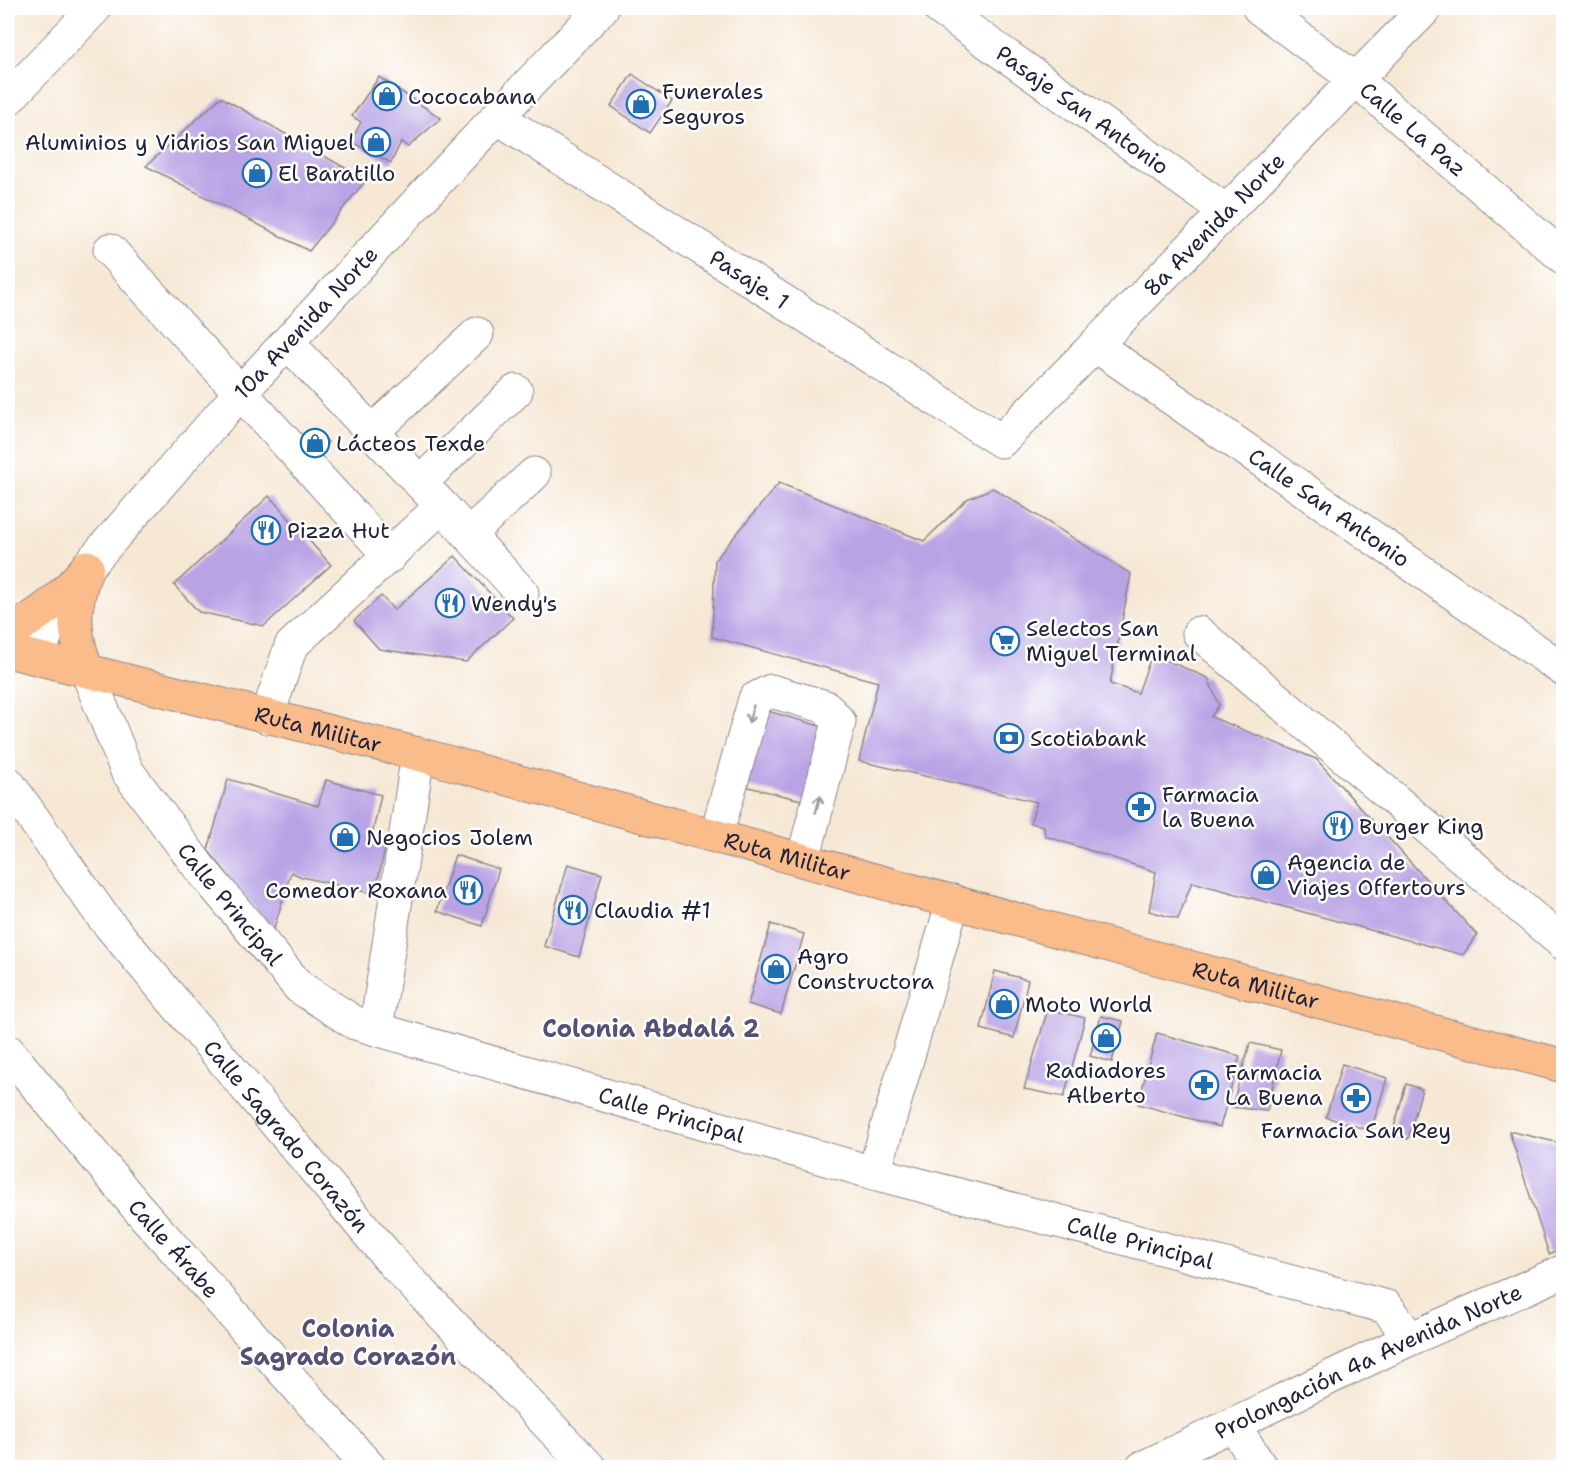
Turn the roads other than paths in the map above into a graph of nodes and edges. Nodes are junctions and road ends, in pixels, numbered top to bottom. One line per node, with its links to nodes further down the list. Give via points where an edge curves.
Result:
1 (95, 8): 7 (street)
2 (602, 8): 8 (street, 10a Avenida Norte)
3 (939, 8): 9 (street, Pasaje San Antonio)
4 (1259, 8): 6 (street, Calle La Paz)
5 (1426, 8): 6 (street, 8a Avenida Norte)
6 (1355, 79): 9 (street, 8a Avenida Norte); 11 (street, Calle La Paz)
7 (8, 99)
8 (497, 117): 13 (street, 10a Avenida Norte); 18 (street, Pasaje. 1)
9 (1226, 211): 14 (street, 8a Avenida Norte)
10 (110, 250): 16 (street)
11 (1563, 258)
12 (477, 334): 17 (street)
13 (288, 342): 16 (street, 10a Avenida Norte); 17 (street)
14 (1095, 345): 18 (street, 8a Avenida Norte); 29 (street, Calle San Antonio)
15 (516, 391): 20 (street)
16 (240, 393): 23 (street); 24 (street, 10a Avenida Norte)
17 (372, 432): 20 (street)
18 (1001, 441)
19 (534, 474): 22 (street)
20 (420, 483): 21 (street)
21 (442, 506): 22 (street); 23 (street)
22 (468, 535): 25 (street)
23 (390, 556): 31 (street, via 291,646)
24 (87, 567): 26 (main road, via 65,594); 28 (street, 10a Avenida Norte, via 49,626); 30 (main road, via 78,592 75,620 78,646)
25 (522, 593)
26 (8, 633)
27 (1199, 633): 37 (street)
28 (23, 655): 30 (main road, Ruta Militar)
29 (1563, 670)
30 (87, 671): 31 (main road, Ruta Militar); 38 (street, Calle Principal, via 128,771 199,867 299,987 355,1023)
31 (267, 717): 32 (main road, Ruta Militar)
32 (418, 754): 34 (main road, Ruta Militar); 38 (street)
33 (8, 783): 45 (street, Calle Sagrado Corazón, via 103,917 394,1264)
34 (716, 836): 35 (main road, Ruta Militar); 35 (street, one-way to 34, via 839,722 826,706 771,691 755,699)
35 (803, 860): 36 (main road, Ruta Militar)
36 (952, 902): 40 (main road, Ruta Militar); 41 (street)
37 (1563, 944)
38 (376, 1029): 41 (street, Calle Principal)
39 (8, 1051): 46 (street, Calle Árabe, via 137,1208)
40 (1563, 1066)
41 (874, 1173): 43 (street, Calle Principal, via 1387,1307)
42 (1563, 1271): 43 (street, Prolongación 4a Avenida Norte)
43 (1410, 1339): 44 (street, Prolongación 4a Avenida Norte)
44 (1233, 1424): 47 (street, Prolongación 4a Avenida Norte); 48 (street)
45 (575, 1464)
46 (370, 1467)
47 (1142, 1467)
48 (1261, 1467)

